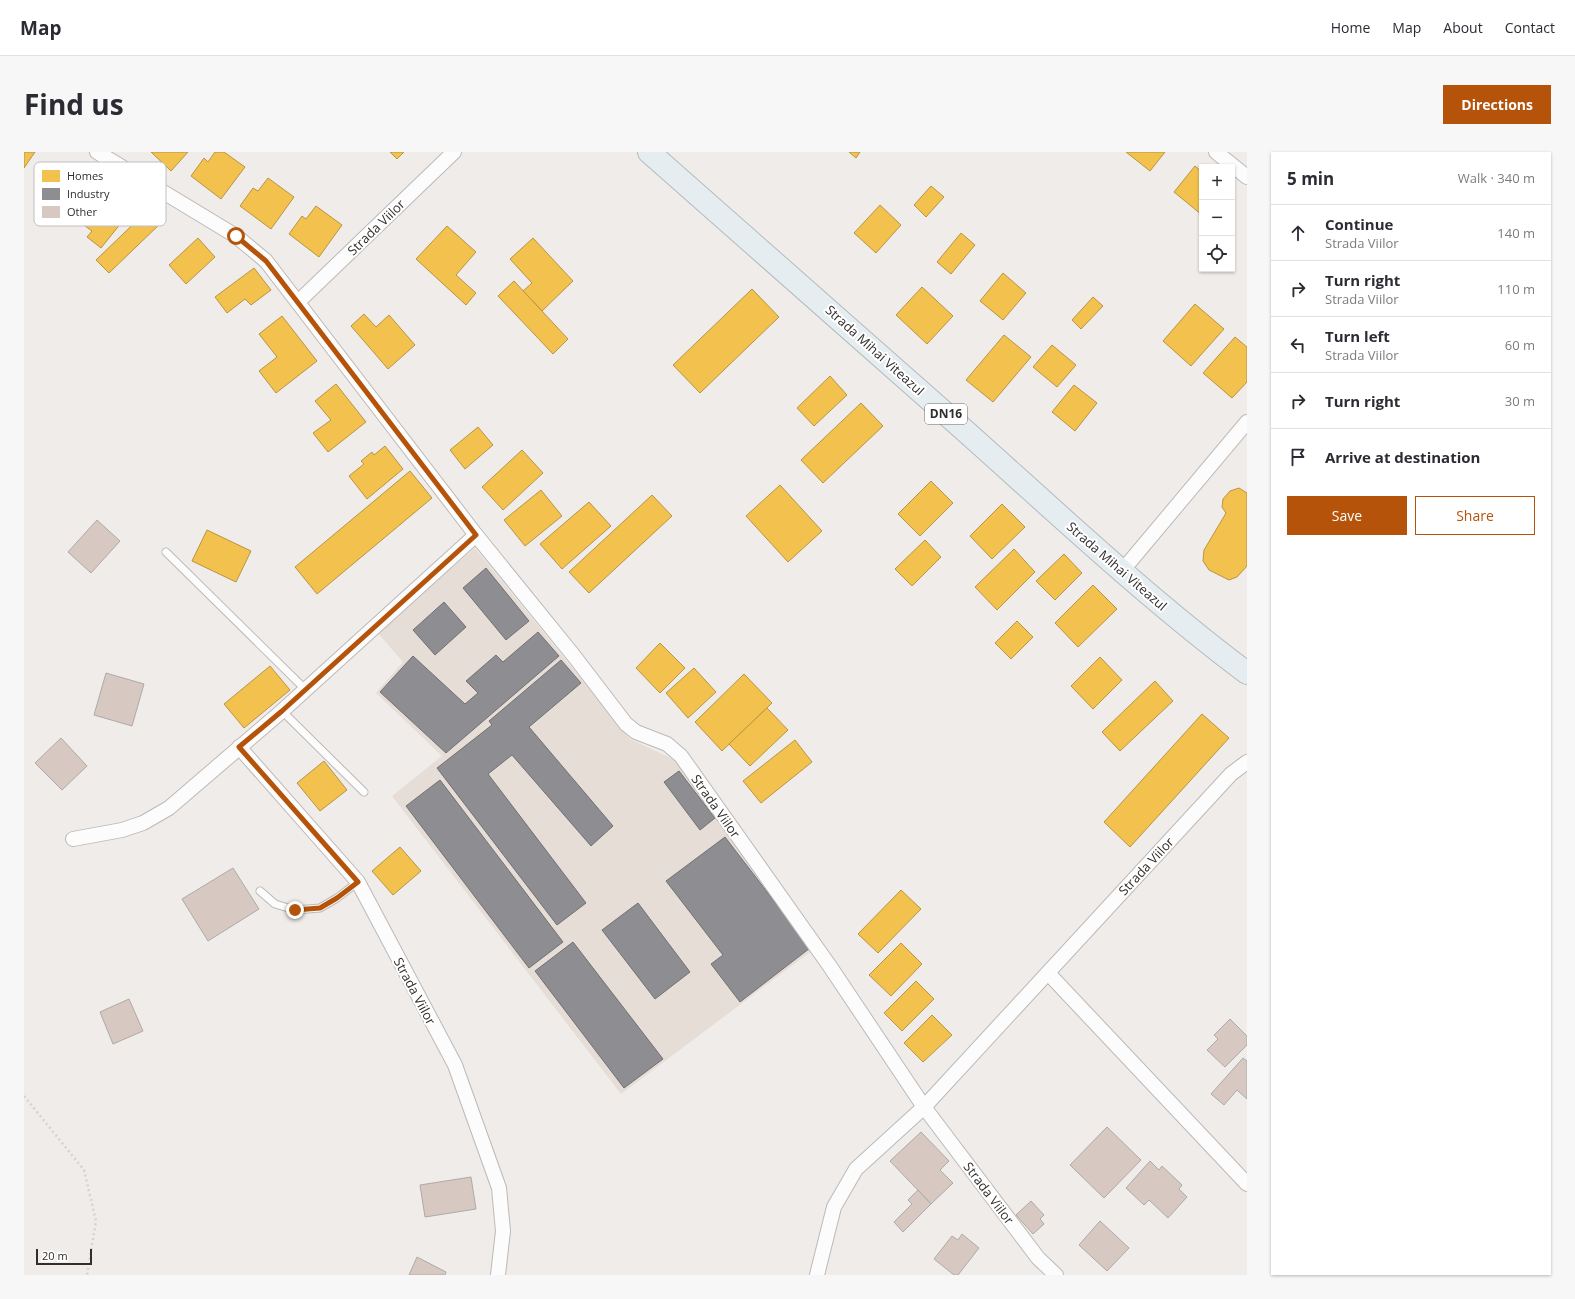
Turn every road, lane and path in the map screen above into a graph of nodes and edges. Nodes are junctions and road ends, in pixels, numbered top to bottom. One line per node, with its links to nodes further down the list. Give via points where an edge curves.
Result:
1 (97, 152): 5 (street, Strada Viilor)
2 (454, 152): 8 (street, Strada Viilor)
3 (649, 152): 12 (highway, Strada Mihai Viteazul / DN16)
4 (1216, 152): 6 (street)
5 (114, 162)
6 (1247, 177)
7 (166, 194): 8 (street, Strada Viilor, via 236,236 266,261)
8 (298, 302): 10 (street, Strada Viilor)
9 (1247, 422): 12 (street)
10 (476, 535): 14 (street); 24 (street, Strada Viilor, via 626,724 636,732 667,744 681,756 829,965)
11 (166, 552): 14 (lane)
12 (1122, 572): 13 (highway, Strada Mihai Viteazul / DN16)
13 (1247, 673)
14 (305, 689): 15 (street)
15 (282, 711): 16 (street); 18 (lane)
16 (239, 747): 19 (street, via 169,808 143,823 122,830); 20 (street, Strada Viilor)
17 (1247, 762): 22 (street, Strada Viilor, via 1231,774)
18 (364, 792)
19 (73, 839)
20 (358, 882): 21 (lane, via 320,908 295,910 275,904); 27 (street, Strada Viilor, via 455,1065 497,1181 503,1231)
21 (260, 891)
22 (1048, 973): 24 (street, Strada Viilor); 25 (street)
23 (24, 1096): 26 (path, via 84,1170 96,1221)
24 (924, 1107): 28 (street, Strada Viilor, via 856,1169 834,1207); 29 (street, Strada Viilor, via 1038,1258)
25 (1247, 1184)
26 (87, 1275)
27 (498, 1275)
28 (817, 1275)
29 (1056, 1275)

